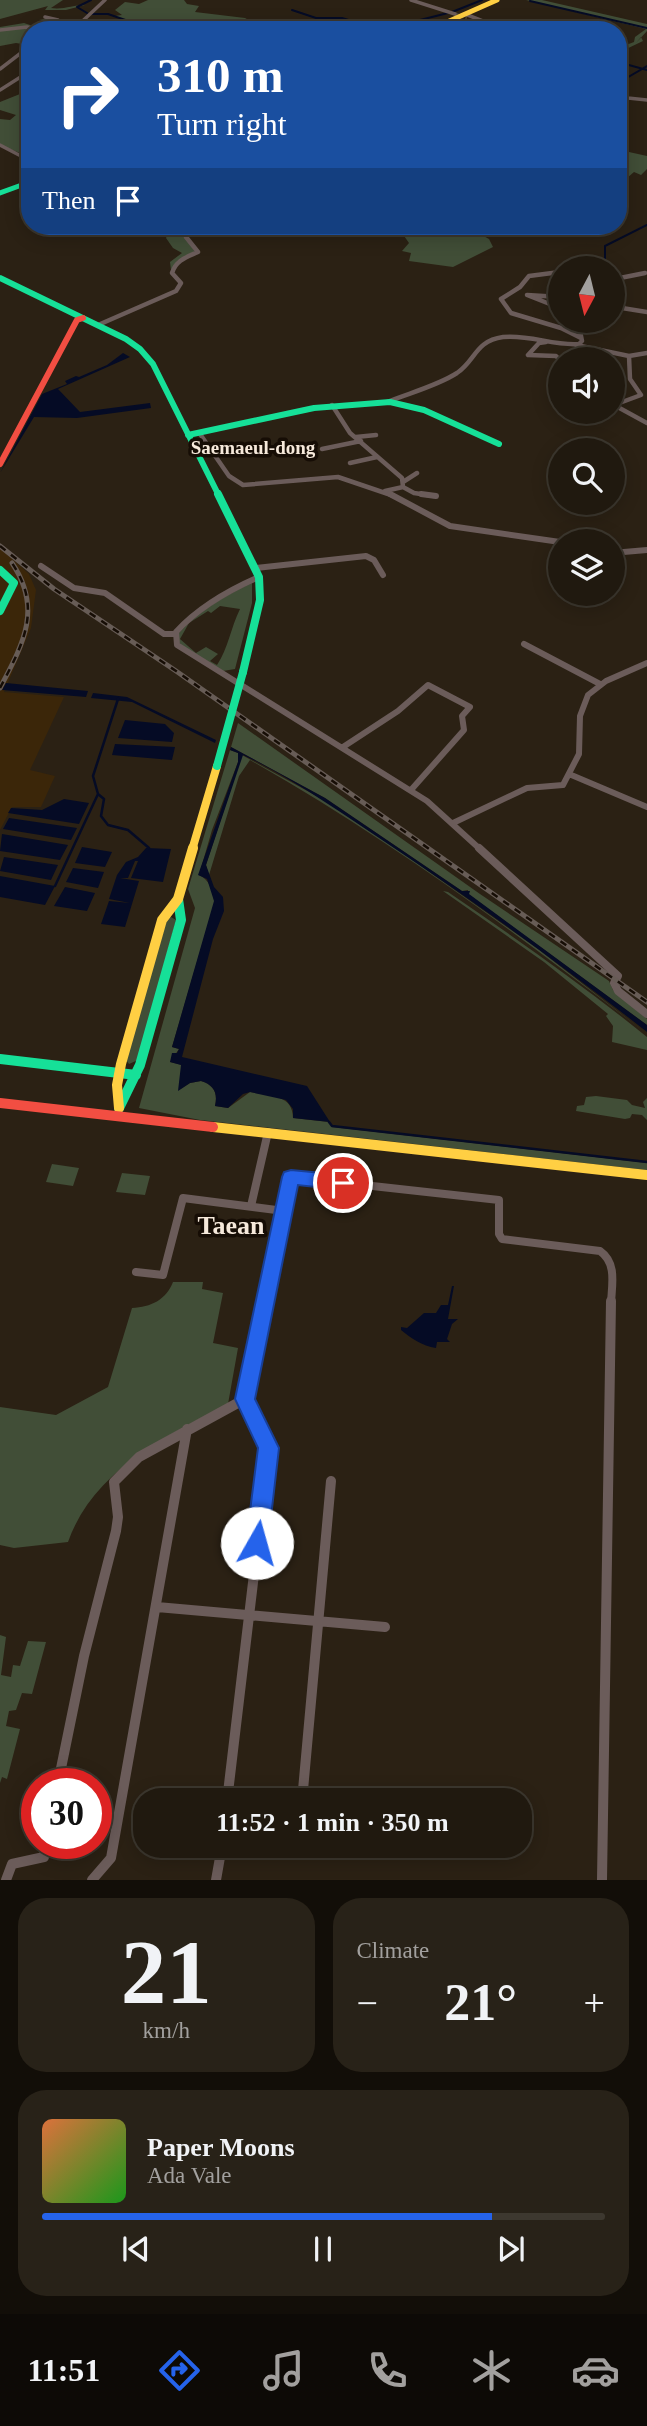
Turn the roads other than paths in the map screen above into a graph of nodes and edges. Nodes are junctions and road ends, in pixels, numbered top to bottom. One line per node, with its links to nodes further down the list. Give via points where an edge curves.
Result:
1 (105, 0): 7 (street)
2 (411, 0): 4 (street)
3 (497, 0): 4 (main road)
4 (463, 16): 8 (main road); 9 (street)
5 (45, 17): 6 (street)
6 (58, 21)
7 (83, 21)
8 (451, 21)
9 (481, 21)
10 (21, 27): 11 (street)
11 (0, 31)
12 (21, 53): 13 (street)
13 (0, 69)
14 (21, 77): 15 (street)
15 (0, 90)
16 (627, 98): 17 (street)
17 (647, 100)
18 (0, 145): 19 (street)
19 (21, 156)
20 (21, 185): 21 (main road)
21 (0, 191)
22 (187, 235): 33 (street, via 198,252 173,268 181,283 176,291)
23 (645, 273): 26 (street)
24 (548, 274): 32 (street, via 529,276 501,299 511,313)
25 (0, 278): 31 (main road)
26 (625, 278)
27 (548, 296): 28 (street, via 527,295)
28 (548, 303)
29 (625, 308): 30 (street)
30 (647, 312)
31 (83, 318): 33 (main road); 54 (main road, via 71,332)
32 (548, 324)
33 (98, 325): 47 (main road, via 149,358)
34 (572, 333): 36 (street)
35 (581, 333): 36 (street)
36 (582, 338): 38 (street)
37 (548, 341): 38 (street); 40 (street, via 539,343 528,355); 43 (street, via 528,337 490,340 469,356 457,373)
38 (576, 345): 41 (street)
39 (647, 353): 41 (street)
40 (548, 356)
41 (629, 356): 42 (street, via 630,379 641,396)
42 (625, 401)
43 (387, 402): 44 (main road); 50 (main road, via 424,410)
44 (332, 405): 47 (main road); 49 (street)
45 (625, 411): 46 (street)
46 (647, 423)
47 (194, 434): 57 (street, via 229,476 243,485 332,476); 64 (main road)
48 (376, 435): 49 (street)
49 (358, 439): 51 (street); 52 (street)
50 (499, 444)
51 (322, 449)
52 (377, 457): 53 (street); 56 (street, via 399,474)
53 (350, 463)
54 (0, 464)
55 (417, 474): 56 (street)
56 (403, 485): 57 (street); 58 (street)
57 (384, 491): 59 (street, via 450,526)
58 (436, 496)
59 (548, 540)
60 (647, 550): 61 (street)
61 (625, 552)
62 (41, 566): 67 (street, via 74,588 105,593 160,632)
63 (0, 570): 66 (main road, via 14,583)
64 (257, 573): 65 (street, via 366,556); 67 (street, via 190,618); 76 (main road, bridge, via 260,600 243,672)
65 (383, 575)
66 (0, 611)
67 (176, 634): 71 (street, via 176,643 184,650)
68 (524, 644): 70 (street)
69 (647, 663): 70 (street)
70 (600, 684): 72 (street, via 583,705 581,750)
71 (343, 747): 73 (street); 73 (street, via 428,685 470,707 462,716 464,730)
72 (569, 774): 74 (street); 75 (street, via 560,786 527,788)
73 (411, 790): 75 (street)
74 (647, 807)
75 (453, 823): 77 (street, via 618,976 614,984 618,990)
76 (178, 899): 79 (main road, via 162,920); 80 (main road, via 181,920)
77 (647, 1014)
78 (0, 1059): 79 (main road)
79 (120, 1073): 80 (main road); 82 (main road)
80 (136, 1075): 82 (main road)
81 (0, 1103): 82 (main road)
82 (118, 1112): 83 (main road)
83 (268, 1132): 84 (main road); 85 (street)
84 (647, 1175)
85 (251, 1206): 86 (street); 87 (street, via 183,1198 163,1275)
86 (284, 1211): 88 (street); 103 (street, via 291,1177 499,1200 502,1239 600,1251 609,1257)
87 (136, 1272)
88 (245, 1399): 89 (street); 92 (street, via 269,1448)
89 (187, 1429): 91 (street); 95 (street, via 139,1457 114,1482 116,1531)
90 (331, 1480): 93 (street)
91 (157, 1607): 92 (street); 101 (street, via 111,1858)
92 (248, 1614): 93 (street); 96 (street)
93 (317, 1621): 94 (street); 97 (street)
94 (385, 1627)
95 (61, 1768)
96 (228, 1788)
97 (303, 1788)
98 (220, 1858): 102 (street)
99 (35, 1859): 100 (street, via 12,1864)
100 (6, 1880)
101 (92, 1880)
102 (216, 1880)
103 (602, 1880)

